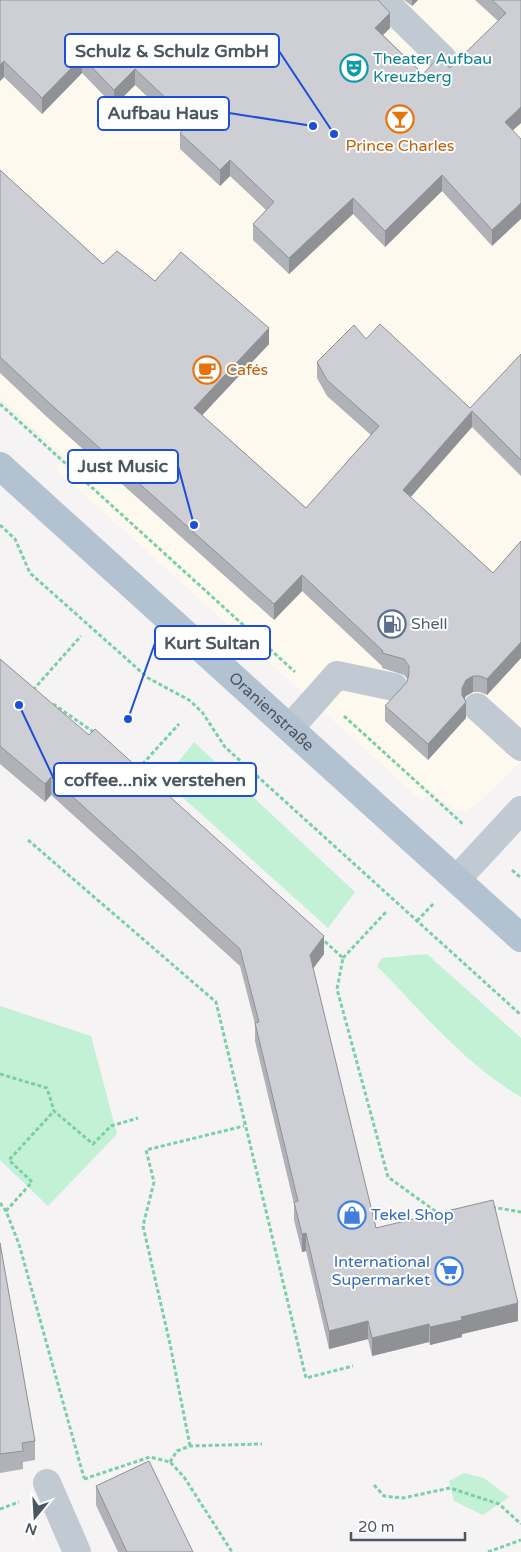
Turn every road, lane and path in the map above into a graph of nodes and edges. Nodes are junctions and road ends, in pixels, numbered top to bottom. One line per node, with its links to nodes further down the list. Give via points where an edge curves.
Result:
1 (383, 0): 2 (street)
2 (443, 60)
3 (0, 404): 10 (path)
4 (0, 466): 15 (main road, Oranienstraße)
5 (0, 525): 29 (path, via 15,539 30,573 148,678 189,700 202,712 225,747)
6 (80, 636): 9 (path)
7 (26, 685): 9 (path)
8 (394, 686): 10 (street, via 337,674)
9 (33, 690): 11 (path)
10 (320, 694): 15 (street); 21 (path)
11 (40, 696)
12 (48, 701): 16 (path)
13 (476, 707): 17 (street)
14 (179, 724): 19 (path)
15 (290, 728): 24 (main road, Oranienstraße)
16 (102, 740)
17 (521, 747)
18 (131, 763): 19 (path)
19 (138, 769): 20 (path)
20 (145, 776)
21 (429, 793)
22 (521, 810): 24 (street)
23 (28, 840): 33 (path, via 216,1002)
24 (457, 879): 27 (main road, Oranienstraße)
25 (386, 912): 28 (path)
26 (314, 931): 28 (path)
27 (521, 938)
28 (343, 958): 38 (path, via 337,989 388,1177)
29 (521, 1015)
30 (0, 1074): 31 (path, via 47,1088)
31 (54, 1111): 32 (path, via 93,1144 111,1126); 36 (path, via 9,1160 32,1182)
32 (138, 1118)
33 (244, 1126): 39 (path, via 306,1378); 41 (path, via 146,1150 154,1182 143,1226)
34 (0, 1203): 36 (path)
35 (489, 1207): 37 (path)
36 (6, 1211): 43 (path, via 19,1244)
37 (521, 1212)
38 (443, 1216)
39 (352, 1366)
40 (262, 1444): 41 (path)
41 (190, 1446): 42 (path, via 177,1451)
42 (170, 1462): 43 (path, via 150,1457); 50 (path, via 184,1477)
43 (84, 1479): 45 (path)
44 (374, 1485): 47 (path, via 384,1496 404,1498 450,1488 499,1504)
45 (49, 1487): 46 (path); 49 (street)
46 (0, 1509)
47 (521, 1524)
48 (521, 1540): 51 (path)
49 (77, 1552)
50 (232, 1552)
51 (488, 1552)

